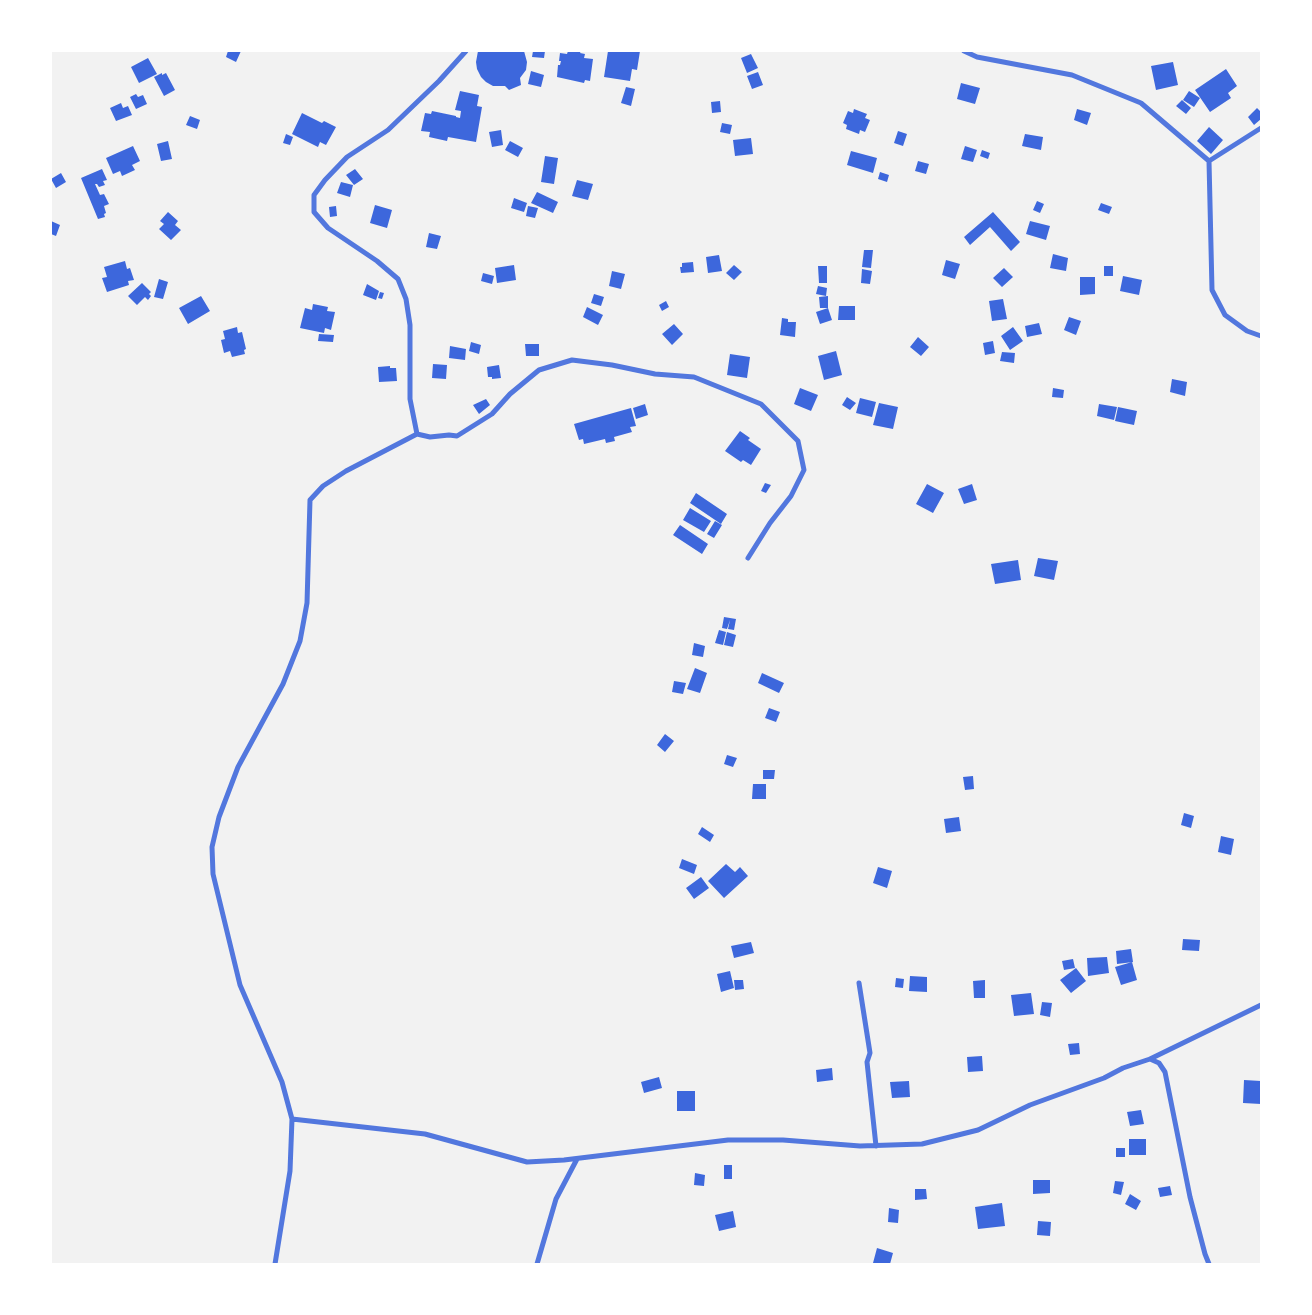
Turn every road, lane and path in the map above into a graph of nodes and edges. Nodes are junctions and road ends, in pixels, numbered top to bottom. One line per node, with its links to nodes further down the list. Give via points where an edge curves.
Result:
1 (466, 51): 6 (street, via 388,130 348,157 314,195 314,212 328,228 398,279 410,325 410,399)
2 (964, 51): 4 (street, via 977,57 1072,75 1141,103)
3 (1261, 128): 4 (street)
4 (1209, 161): 5 (street, via 1212,290 1225,315 1247,331)
5 (1261, 336)
6 (417, 434): 7 (street, via 457,436 492,414 539,370 572,360 694,377 761,404 798,441 804,470 791,496); 11 (street, via 338,476 310,500 307,603 300,641 283,684 238,766 219,817 212,847 213,874 240,985 282,1082)
7 (748, 558)
8 (859, 984): 12 (street, via 870,1053 867,1062)
9 (1261, 1005): 10 (street)
10 (1150, 1059): 12 (street, via 1030,1105 978,1130 922,1144); 16 (street, via 1159,1063 1165,1072 1190,1197)
11 (292, 1119): 13 (street, via 425,1134 527,1162); 14 (street, via 290,1171)
12 (876, 1146): 13 (street, via 728,1140)
13 (577, 1159): 15 (street, via 556,1199)
14 (275, 1264)
15 (537, 1264)
16 (1209, 1264)

